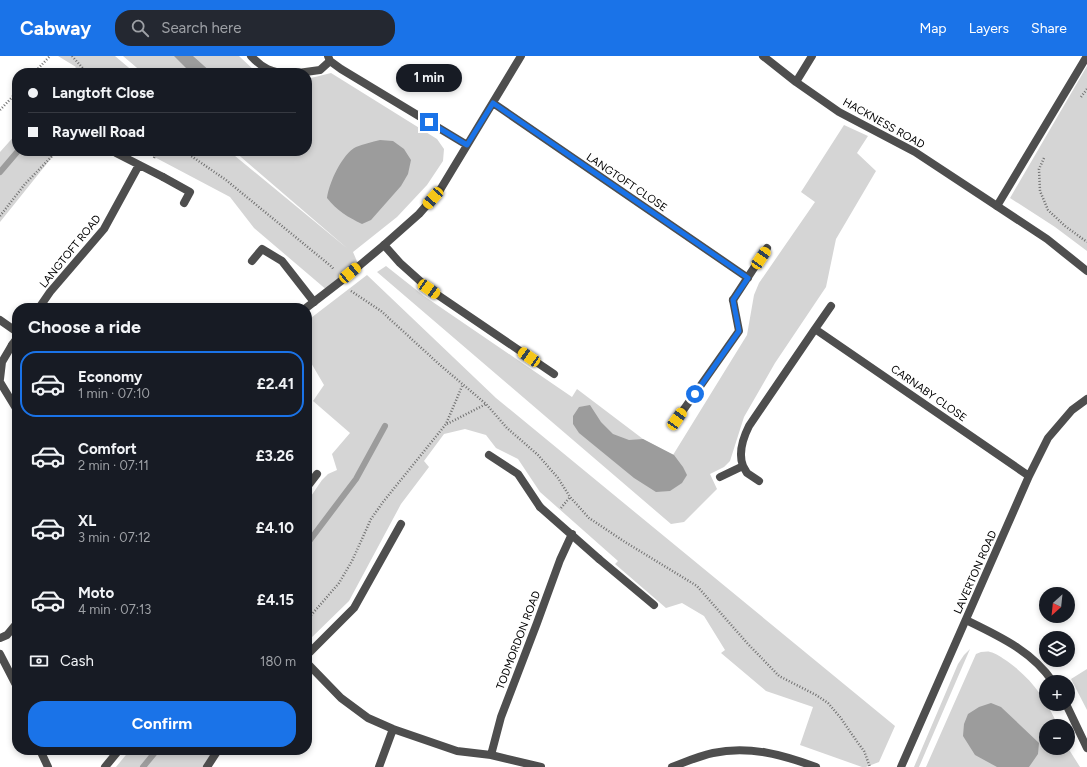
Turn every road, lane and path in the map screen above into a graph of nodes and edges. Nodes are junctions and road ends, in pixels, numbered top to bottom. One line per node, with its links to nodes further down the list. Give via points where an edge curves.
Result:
1 (50, 56): 9 (path)
2 (72, 56): 10 (path)
3 (251, 56): 11 (street)
4 (522, 56): 17 (street)
5 (763, 56): 13 (street, HACKNESS ROAD)
6 (812, 56): 13 (street)
7 (1087, 56): 26 (street)
8 (329, 58): 12 (street, via 320,70); 19 (street, via 341,69)
9 (39, 68)
10 (83, 68)
11 (267, 68)
12 (312, 71)
13 (796, 82): 26 (street, HACKNESS ROAD, via 839,112 915,152)
14 (1087, 89): 16 (path)
15 (12, 97): 18 (path)
16 (1078, 100)
17 (493, 103): 19 (street); 33 (street, LANGTOFT CLOSE)
18 (0, 110)
19 (467, 145): 29 (street, via 440,190 419,214)
20 (1045, 155): 28 (path, via 1039,170 1040,191 1048,210)
21 (51, 156): 27 (path)
22 (122, 156): 24 (street)
23 (191, 156): 34 (path, via 232,184 332,267)
24 (139, 165): 25 (street, via 190,192); 36 (street, LANGTOFT ROAD, via 104,229)
25 (184, 203)
26 (997, 206): 32 (street, HACKNESS ROAD, via 1047,239)
27 (0, 216)
28 (1087, 242)
29 (384, 244): 34 (street); 42 (street, via 400,263 429,289)
30 (767, 248): 33 (street)
31 (252, 261): 35 (street, via 262,249 282,261)
32 (1087, 270)
33 (748, 278): 49 (street, via 733,300 739,331)
34 (342, 281): 35 (street); 45 (path, via 351,292 381,311)
35 (314, 302)
36 (42, 303)
37 (831, 306): 40 (street)
38 (0, 320): 39 (street)
39 (12, 328)
40 (815, 329): 52 (street, via 749,426 741,452); 54 (street, CARNABY CLOSE)
41 (12, 345): 43 (street, via 2,362)
42 (554, 374)
43 (0, 379)
44 (0, 382): 47 (street)
45 (463, 384): 48 (path); 50 (path)
46 (1087, 399): 54 (street, LAVERTON ROAD, via 1072,410 1048,438)
47 (12, 402)
48 (486, 404): 50 (path); 84 (path, via 507,428 538,455 589,518 697,586 779,676 828,703 864,751)
49 (677, 419)
50 (446, 424): 61 (path, via 371,519 339,583)
51 (489, 456): 59 (street, via 518,474 540,507)
52 (743, 466): 55 (street); 57 (street)
53 (317, 474): 56 (street)
54 (1029, 476): 62 (street, LAVERTON ROAD)
55 (720, 477)
56 (312, 480)
57 (759, 482)
58 (401, 524): 65 (street, via 354,608)
59 (572, 534): 60 (street); 76 (street, TODMORDON ROAD, via 501,717)
60 (654, 605)
61 (312, 614)
62 (966, 620): 68 (street, via 1005,639 1037,663); 85 (street, LAVERTON ROAD)
63 (12, 630): 64 (street, via 7,636)
64 (0, 638)
65 (312, 650)
66 (0, 654): 69 (street)
67 (312, 668): 71 (street, via 341,698 368,718)
68 (1047, 675)
69 (12, 677)
70 (1069, 711): 72 (street)
71 (393, 730): 76 (street, via 457,751); 80 (street)
72 (1087, 748)
73 (42, 755): 77 (street)
74 (115, 755): 78 (street)
75 (215, 755): 79 (street)
76 (491, 755): 81 (street)
77 (48, 767)
78 (105, 767)
79 (207, 767)
80 (379, 767)
81 (541, 767)
82 (672, 767): 83 (street, via 713,753 735,750 776,754)
83 (816, 767)
84 (870, 767)
85 (902, 767)

